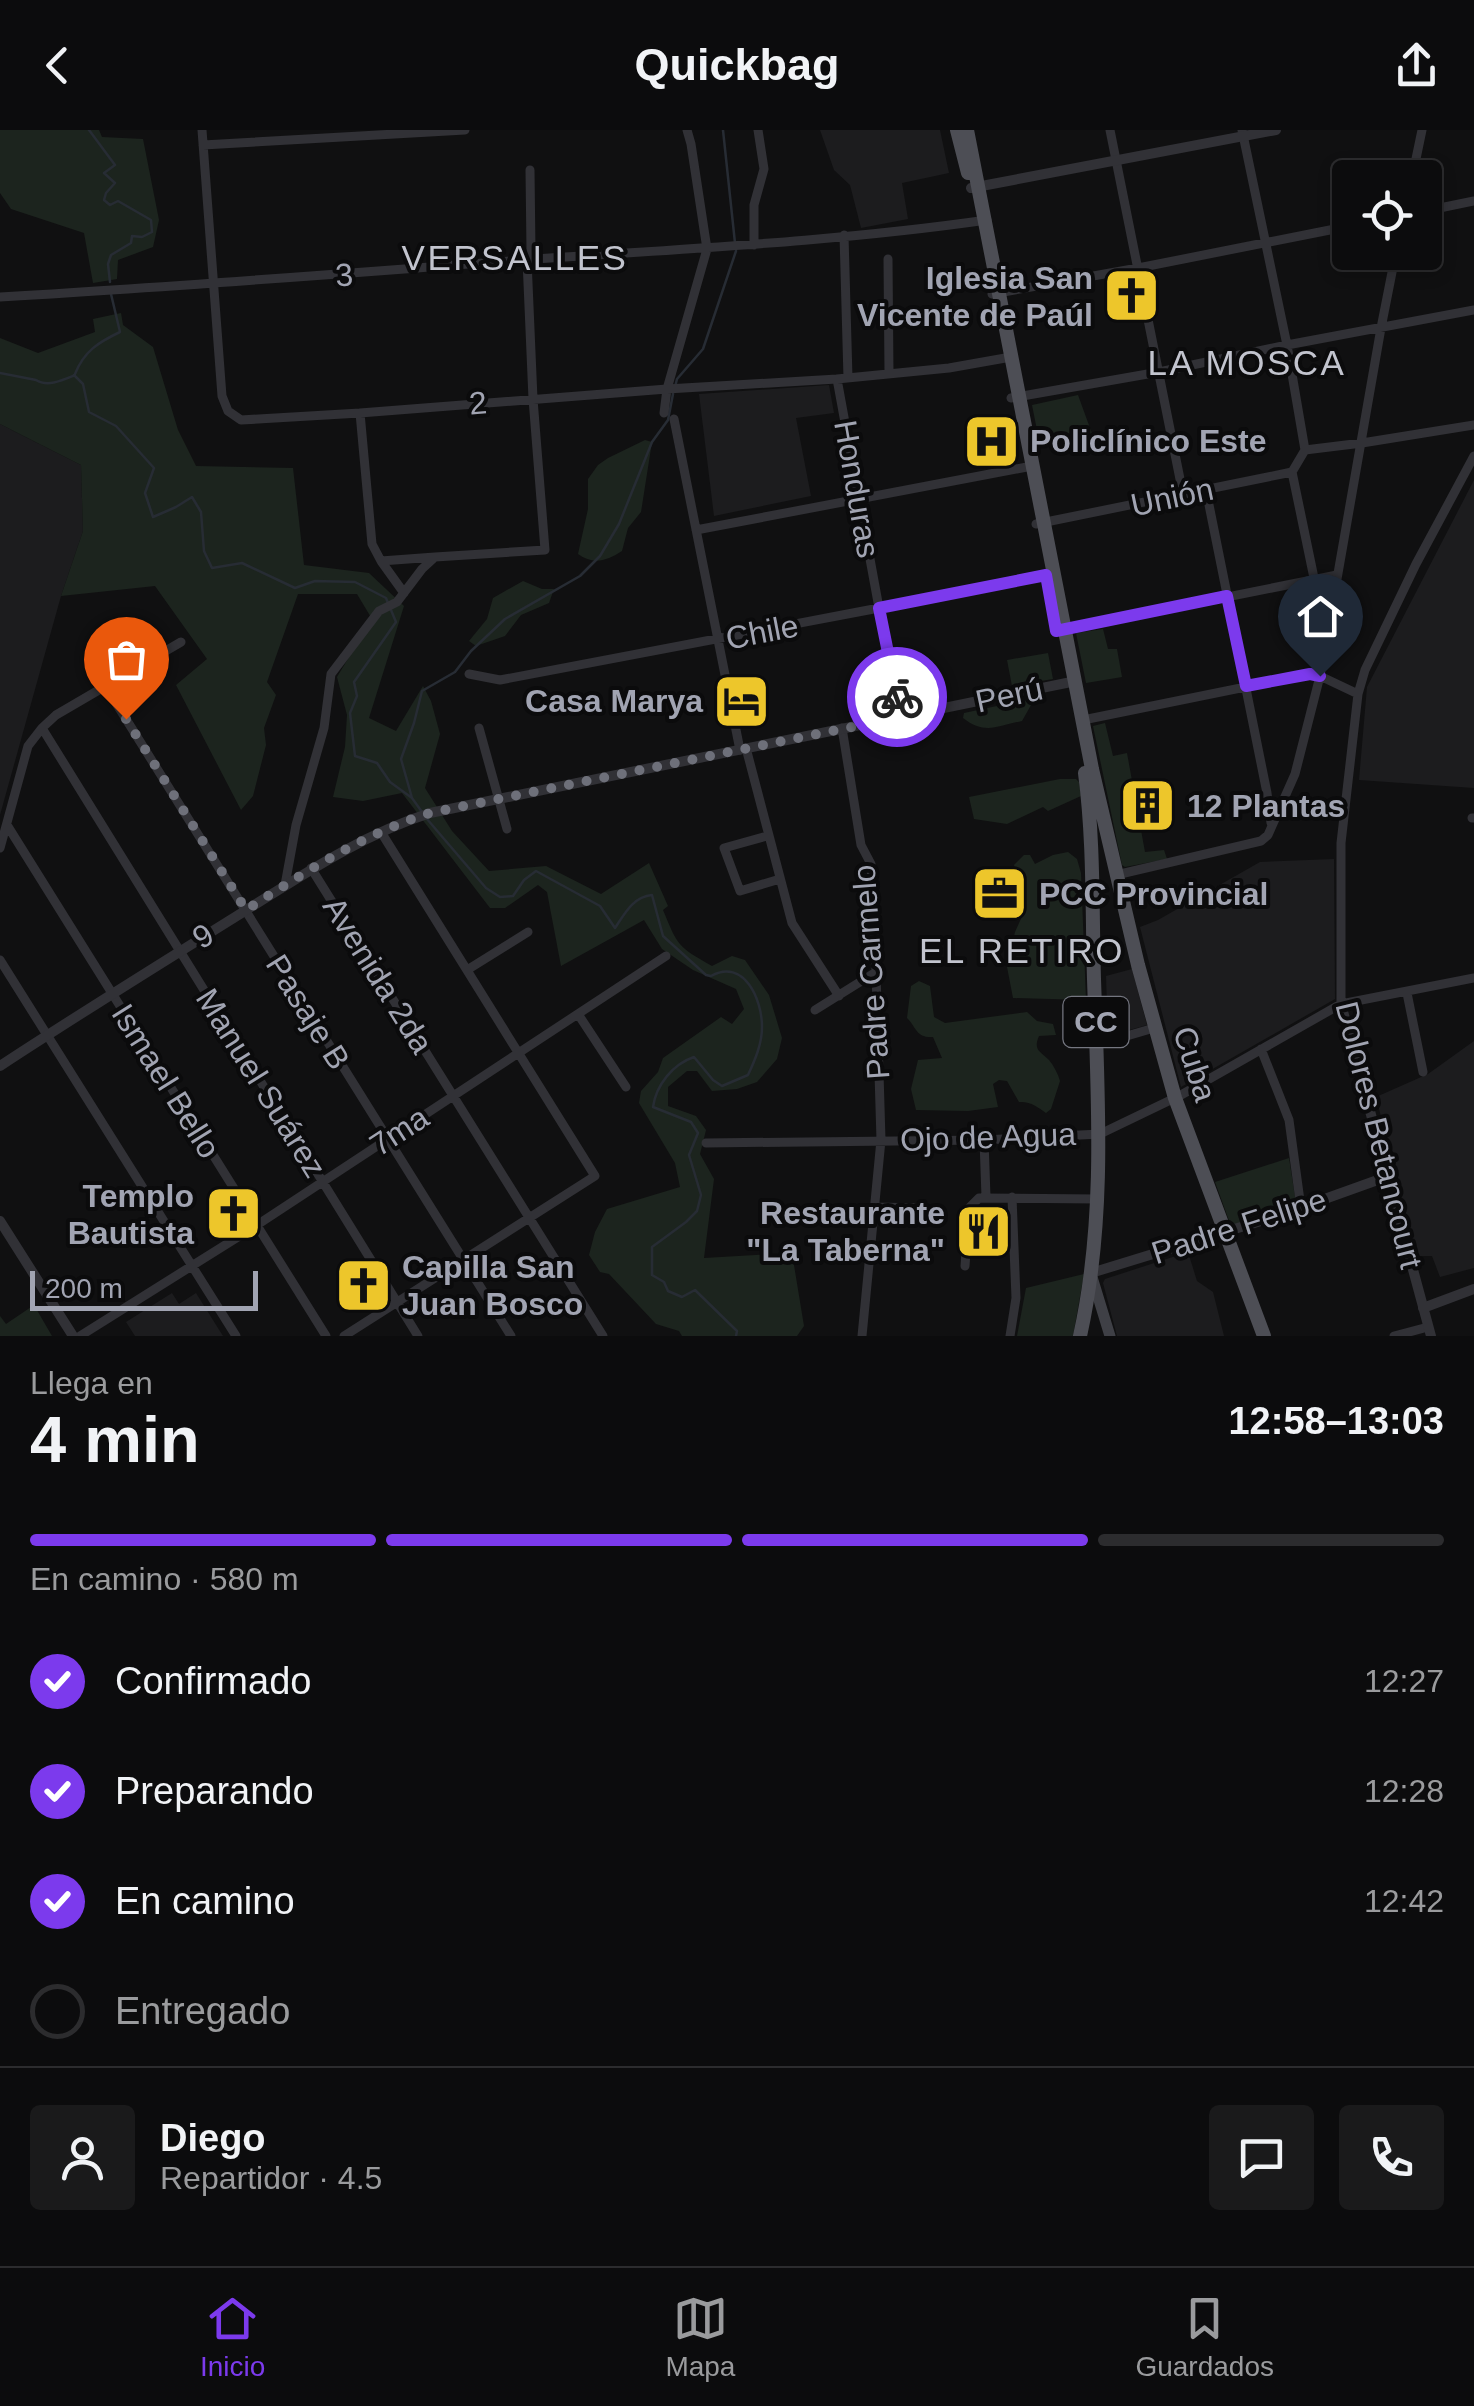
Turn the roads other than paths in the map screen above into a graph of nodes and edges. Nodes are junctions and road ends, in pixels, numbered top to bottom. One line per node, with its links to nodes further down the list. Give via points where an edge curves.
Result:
1 (202, 130): 11 (street, 2)
2 (465, 130): 11 (street)
3 (687, 130): 23 (street)
4 (758, 130): 22 (street, via 764,169 754,205)
5 (957, 130): 15 (main road, CC)
6 (968, 130): 15 (main road, CC)
7 (1110, 130): 13 (street)
8 (1276, 130): 10 (street)
9 (1422, 130): 12 (street)
10 (1243, 133): 13 (street); 21 (street)
11 (202, 145): 28 (street, 2)
12 (1416, 160)
13 (1116, 161): 15 (street); 26 (street)
14 (530, 170): 25 (street)
15 (975, 187): 18 (main road, CC)
16 (1474, 200): 17 (street)
17 (1442, 207)
18 (982, 221): 20 (street, 3); 29 (main road, CC)
19 (1332, 230): 21 (street)
20 (844, 235): 22 (street, 3); 37 (street, Honduras)
21 (1267, 243): 26 (street); 33 (street)
22 (754, 245): 23 (street, 3)
23 (706, 249): 25 (street, 3); 38 (street)
24 (888, 259): 36 (street)
25 (528, 260): 28 (street, 3); 40 (street)
26 (1138, 268): 29 (street); 35 (street)
27 (1392, 270): 32 (street)
28 (213, 285): 30 (street, 3); 42 (street, 2, via 228,410 242,420)
29 (996, 294): 34 (main road, CC)
30 (0, 296)
31 (1474, 310): 32 (street)
32 (1380, 328): 33 (street); 45 (street)
33 (1287, 345): 35 (street); 46 (street)
34 (1007, 357): 36 (street, 2); 39 (main road, CC)
35 (1159, 372): 39 (street); 51 (street)
36 (889, 374): 37 (street, 2)
37 (842, 378): 38 (street, 2); 52 (street, Honduras)
38 (667, 388): 40 (street, 2); 41 (street)
39 (1015, 397): 48 (main road, CC)
40 (532, 399): 42 (street, 2); 55 (street, via 546,550)
41 (664, 412)
42 (360, 413): 56 (street, via 372,544)
43 (674, 419): 54 (street)
44 (1474, 425): 45 (street)
45 (1362, 444): 46 (street); 58 (street)
46 (1305, 450): 49 (street)
47 (1474, 456): 71 (street, Dolores Betancourt)
48 (1029, 466): 52 (street); 53 (main road, CC)
49 (1292, 472): 50 (street, Unión); 59 (street)
50 (1206, 490): 51 (street, Unión); 61 (street)
51 (1183, 494): 53 (street, Unión)
52 (860, 498): 54 (street); 62 (street, Honduras)
53 (1040, 523): 57 (main road, CC)
54 (696, 530): 64 (street)
55 (435, 556): 56 (street); 60 (street)
56 (381, 561): 60 (street)
57 (1050, 574): 62 (street, Chile); 63 (main road, CC)
58 (1337, 574): 59 (street); 67 (street)
59 (1314, 578): 61 (street)
60 (404, 593): 90 (street, via 379,611 332,674)
61 (1227, 596): 63 (street); 69 (street)
62 (879, 608): 64 (street, Chile); 72 (street, Honduras)
63 (1061, 630): 68 (main road, CC)
64 (717, 641): 66 (street, Chile, via 500,680); 77 (street)
65 (181, 642): 70 (street)
66 (469, 674)
67 (1320, 676): 69 (street); 71 (street); 81 (street, via 1295,774)
68 (1067, 683): 72 (street, Perú); 73 (main road, CC); 83 (main road, CC)
69 (1246, 686): 73 (street); 81 (street)
70 (106, 687): 74 (street); 91 (street, Pasaje B)
71 (1358, 694): 102 (street, Dolores Betancourt, via 1342,843)
72 (901, 717): 76 (street, Perú)
73 (1084, 720): 83 (main road, Cuba / CC)
74 (42, 728): 80 (street, via 28,746); 93 (street, Manuel Suárez)
75 (478, 728): 78 (street)
76 (842, 728): 77 (street, Perú); 97 (street, Padre Carmelo, via 861,845 871,864)
77 (743, 749): 78 (street, Perú); 85 (street)
78 (500, 798): 79 (street, Perú); 82 (street)
79 (414, 818): 84 (street, 9)
80 (7, 825): 86 (street); 100 (street, Ismael Bello)
81 (1272, 826): 88 (street, via 1260,841)
82 (507, 829)
83 (1101, 830): 88 (main road, Cuba / CC); 107 (main road, CC, via 1090,844)
84 (381, 832): 87 (street, 9); 96 (street)
85 (768, 836): 89 (street); 89 (street, via 724,848 740,891)
86 (0, 848)
87 (311, 868): 90 (street, 9); 113 (street, Avenida 2da)
88 (1116, 874): 105 (main road, Cuba / CC)
89 (780, 879): 101 (street, via 792,922)
90 (285, 885): 91 (street, 9)
91 (246, 910): 93 (street, 9); 116 (street, Pasaje B)
92 (528, 932): 96 (street)
93 (180, 951): 100 (street, 9); 121 (street, Manuel Suárez)
94 (666, 956): 104 (street, 7ma)
95 (0, 960): 106 (street)
96 (467, 970): 109 (street)
97 (876, 972): 101 (street); 117 (street, Padre Carmelo)
98 (1474, 978): 99 (street, Ojo de Agua)
99 (1407, 992): 102 (street, Ojo de Agua); 111 (street)
100 (112, 994): 106 (street, 9); 130 (street, Ismael Bello)
101 (839, 996): 103 (street)
102 (1341, 1004): 108 (street, Ojo de Agua); 120 (street, Dolores Betancourt)
103 (815, 1010)
104 (578, 1014): 109 (street, 7ma); 112 (street)
105 (1154, 1028): 107 (street); 114 (main road, Cuba / CC)
106 (46, 1035): 110 (street, 9); 133 (street)
107 (1096, 1044): 115 (main road, CC)
108 (1261, 1049): 114 (street, Ojo de Agua); 127 (street, via 1289,1120)
109 (519, 1052): 113 (street, 7ma); 128 (street, via 594,1176)
110 (0, 1066)
111 (1423, 1072)
112 (626, 1086)
113 (454, 1095): 116 (street, 7ma); 128 (street, Avenida 2da)
114 (1175, 1098): 115 (street, Ojo de Agua); 131 (main road, Cuba / CC)
115 (1100, 1134): 118 (street, Ojo de Agua); 124 (main road, CC)
116 (388, 1139): 121 (street, 7ma); 132 (street, Pasaje B)
117 (881, 1140): 118 (street, Ojo de Agua); 119 (street, Ojo de Agua); 125 (street, Padre Carmelo)
118 (984, 1140): 122 (street)
119 (706, 1143)
120 (1386, 1177): 127 (street, Padre Felipe); 138 (street, Dolores Betancourt)
121 (322, 1181): 130 (street, 7ma); 137 (street, Manuel Suárez)
122 (986, 1198): 123 (street); 134 (street, via 969,1208)
123 (1012, 1198): 124 (street); 148 (street, via 1016,1298)
124 (1097, 1199): 135 (main road, CC)
125 (875, 1207): 126 (street); 147 (street, Padre Carmelo)
126 (925, 1208)
127 (1301, 1208): 131 (street, Padre Felipe)
128 (530, 1218): 132 (street); 146 (street, Avenida 2da)
129 (0, 1220): 140 (street)
130 (257, 1225): 133 (street, 7ma); 142 (street, Ismael Bello)
131 (1226, 1232): 135 (street, Padre Felipe); 151 (main road, Cuba / CC)
132 (463, 1260): 137 (street); 145 (street, Pasaje B)
133 (192, 1266): 140 (street, 7ma); 141 (street)
134 (965, 1266)
135 (1091, 1273): 149 (main road, CC); 150 (main road)
136 (1474, 1289): 138 (street)
137 (397, 1302): 143 (street); 144 (street, Manuel Suárez)
138 (1423, 1308): 139 (street, Dolores Betancourt)
139 (1429, 1332): 152 (street)
140 (77, 1336)
141 (236, 1336)
142 (326, 1336)
143 (344, 1336)
144 (418, 1336)
145 (511, 1336)
146 (603, 1336)
147 (862, 1336)
148 (1010, 1336)
149 (1080, 1336)
150 (1110, 1336)
151 (1264, 1336)
152 (1394, 1336)

